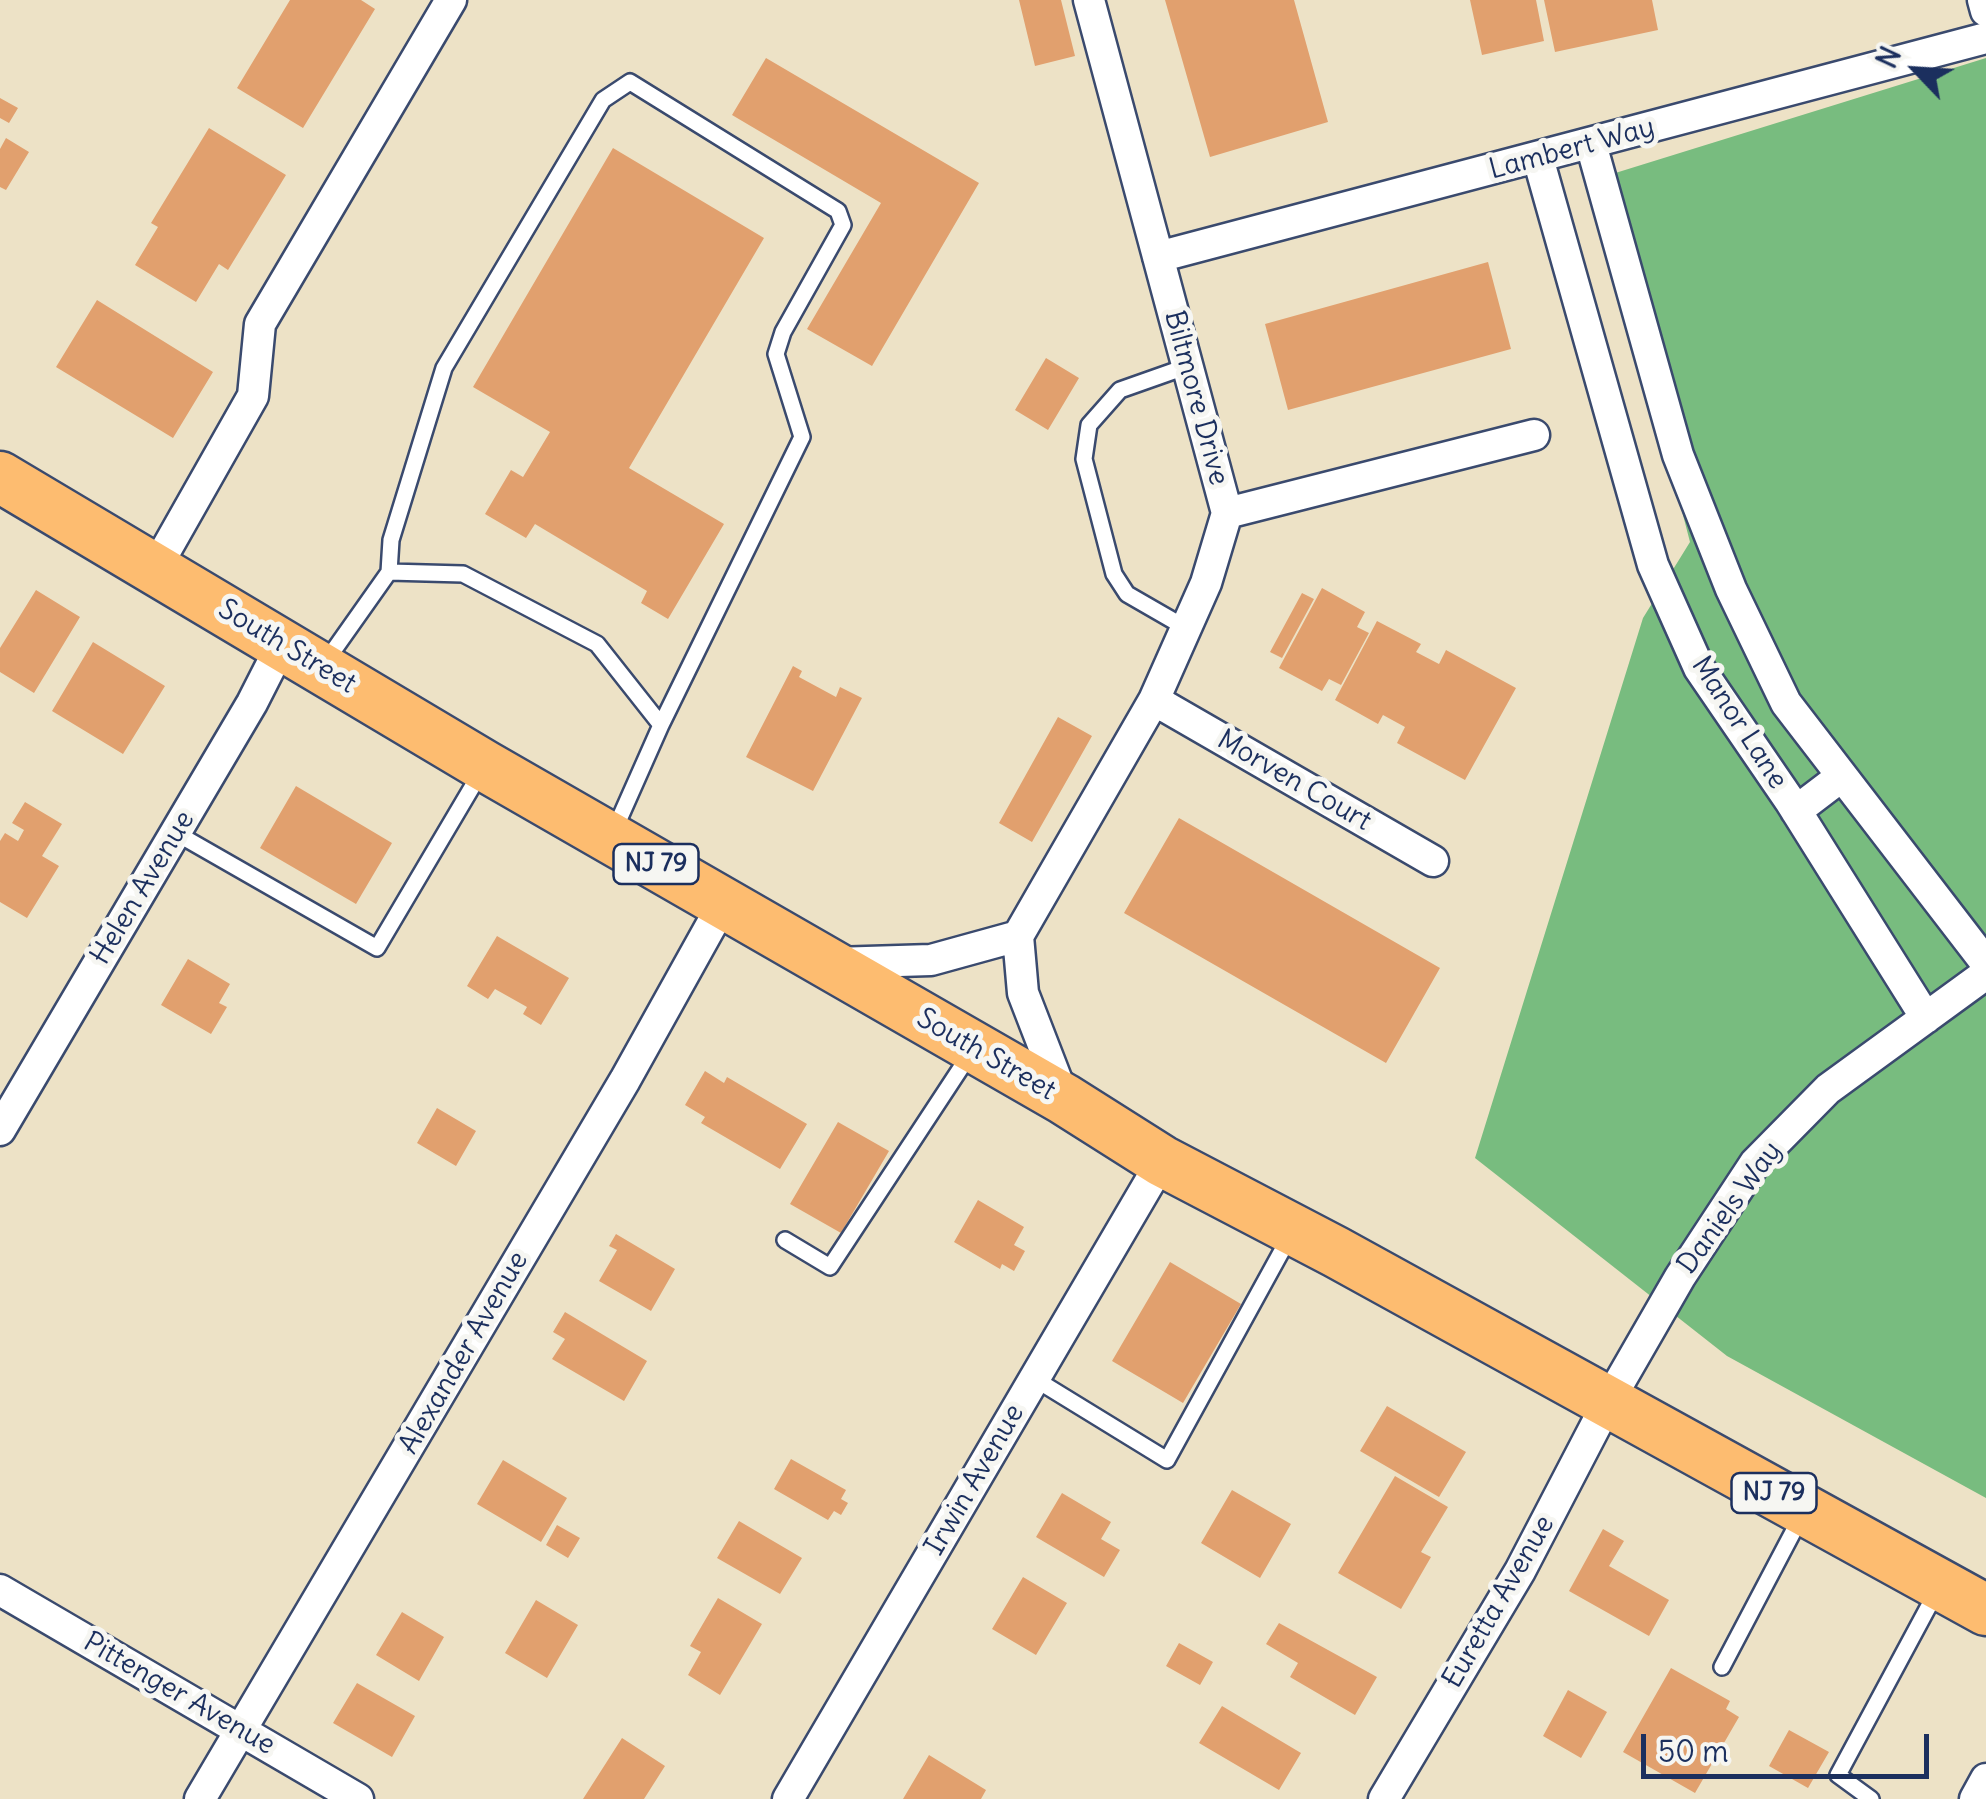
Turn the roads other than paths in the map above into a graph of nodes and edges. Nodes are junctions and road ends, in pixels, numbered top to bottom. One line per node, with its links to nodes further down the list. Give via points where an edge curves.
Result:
1 (452, 0): 15 (street, via 260,324 253,396)
2 (1088, 0): 8 (street, Biltmore Drive)
3 (1983, 0): 4 (street)
4 (1986, 11)
5 (1986, 38): 6 (street, Lambert Way)
6 (1591, 144): 7 (street, Lambert Way); 10 (street, Manor Lane)
7 (1538, 158): 8 (street, Lambert Way); 11 (street, Manor Lane)
8 (1158, 257): 9 (street, Biltmore Drive)
9 (1188, 366): 14 (street, Biltmore Drive); 17 (lane, via 1120,390 1090,426 1084,458 1114,574 1127,594)
10 (1660, 394): 11 (street); 22 (street, Manor Lane, via 1731,589 1786,702)
11 (1610, 406): 23 (street, Manor Lane, via 1653,566 1699,668)
12 (1534, 435): 14 (street)
13 (0, 477): 15 (main road, South Street / NJ 79)
14 (1227, 513): 17 (street, Biltmore Drive)
15 (155, 568): 18 (main road, South Street / NJ 79)
16 (389, 572): 18 (lane); 20 (lane, via 463,574 597,644); 20 (lane, via 391,540 444,368 604,100 630,82 838,210 843,225 776,354 802,437)
17 (1186, 628): 19 (street, Biltmore Drive)
18 (302, 656): 21 (main road, South Street / NJ 79); 24 (street, Helen Avenue, via 252,704)
19 (1154, 700): 26 (street, Morven Court); 28 (street, Biltmore Drive)
20 (661, 725): 25 (lane)
21 (486, 766): 24 (lane, via 377,948); 25 (main road, South Street / NJ 79)
22 (1842, 776): 23 (street, Manor Lane); 29 (street, Manor Lane)
23 (1796, 811): 32 (street, Manor Lane)
24 (176, 833): 35 (street, Helen Avenue)
25 (612, 836): 27 (main road, South Street / NJ 79)
26 (1433, 862)
27 (722, 904): 30 (main road, South Street / NJ 79); 46 (street, Alexander Avenue)
28 (1018, 936): 30 (street, via 931,960); 34 (street, via 1022,993)
29 (1986, 963)
30 (826, 964): 33 (main road, South Street / NJ 79)
31 (1986, 974): 32 (street, Daniels Way)
32 (1926, 1018): 40 (street, Daniels Way, via 1828,1089 1755,1163)
33 (974, 1048): 34 (main road, South Street / NJ 79); 38 (lane, via 830,1267)
34 (1064, 1099): 36 (main road, South Street / NJ 79)
35 (0, 1130)
36 (1162, 1162): 37 (main road, South Street / NJ 79); 39 (street, Irwin Avenue)
37 (1293, 1230): 39 (lane, via 1167,1460); 40 (main road, South Street / NJ 79)
38 (785, 1240)
39 (1035, 1379): 50 (street, Irwin Avenue)
40 (1608, 1402): 41 (main road, South Street / NJ 79); 51 (street, Euretta Avenue, via 1520,1571)
41 (1804, 1510): 42 (main road, South Street / NJ 79); 45 (lane)
42 (1940, 1586): 44 (main road, South Street / NJ 79); 52 (lane, via 1838,1775)
43 (0, 1590): 46 (street, Pittenger Avenue)
44 (1986, 1610)
45 (1722, 1667)
46 (242, 1730): 48 (street, Alexander Avenue); 49 (street, Pittenger Avenue)
47 (1986, 1779): 53 (street)
48 (200, 1799)
49 (358, 1799)
50 (788, 1799)
51 (1384, 1799)
52 (1870, 1799)
53 (1975, 1799)

